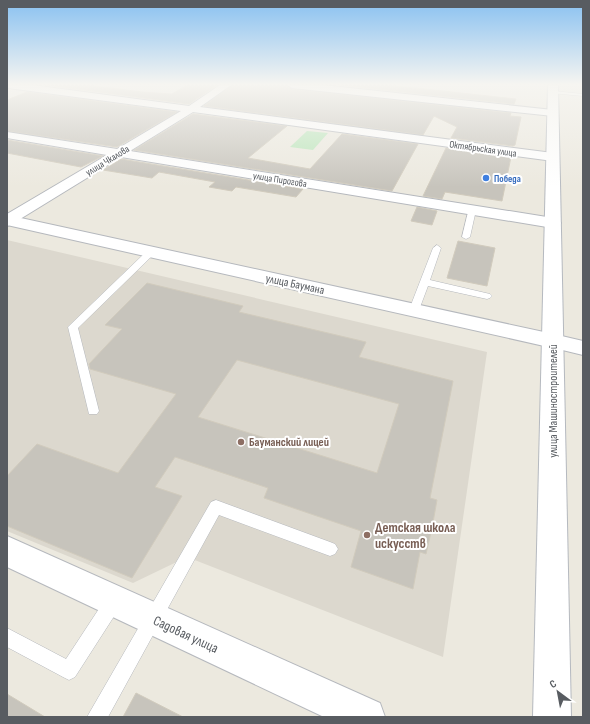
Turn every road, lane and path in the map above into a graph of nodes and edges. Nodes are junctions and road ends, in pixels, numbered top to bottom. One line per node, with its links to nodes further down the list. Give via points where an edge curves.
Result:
1 (176, 119): 5 (street, улица Чкалова)
2 (266, 119): 6 (street, Октябрьская улица)
3 (553, 119): 6 (street, улица Машиностроителей)
4 (7, 135): 5 (street, улица Пирогова)
5 (119, 153): 7 (street, улица Пирогова); 8 (street, улица Чкалова)
6 (553, 157): 9 (street, улица Машиностроителей)
7 (472, 210): 9 (street, улица Пирогова); 10 (lane)
8 (7, 220): 12 (street, улица Баумана)
9 (553, 224): 16 (street, улица Машиностроителей)
10 (466, 237)
11 (436, 248): 13 (lane)
12 (151, 252): 15 (street, улица Баумана); 17 (lane, via 73,327)
13 (424, 282): 14 (lane); 15 (lane)
14 (487, 296)
15 (414, 310): 16 (street, улица Баумана)
16 (568, 344): 25 (street, улица Машиностроителей)
17 (93, 411)
18 (330, 549): 21 (lane, via 216,507)
19 (7, 551): 20 (street, Садовая улица)
20 (115, 601): 21 (street, Садовая улица); 22 (lane, via 69,671)
21 (152, 618): 23 (lane); 24 (street, Садовая улица)
22 (7, 637)
23 (97, 717)
24 (366, 717)
25 (552, 717)

